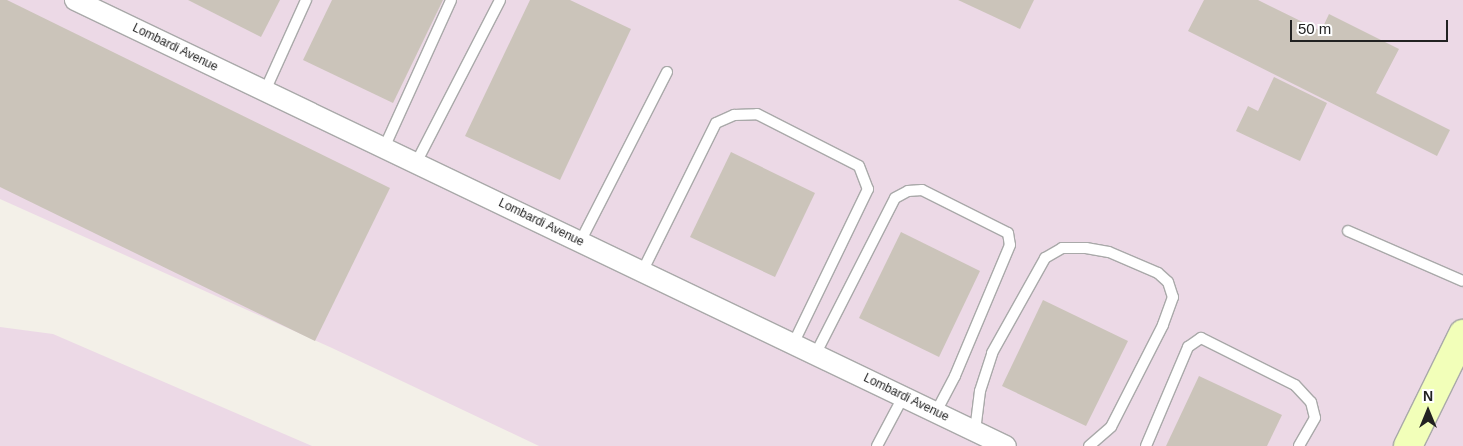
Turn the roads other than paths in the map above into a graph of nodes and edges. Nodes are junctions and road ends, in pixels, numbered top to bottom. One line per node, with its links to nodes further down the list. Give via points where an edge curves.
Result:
1 (306, 0): 6 (lane)
2 (452, 0): 7 (lane)
3 (500, 0): 8 (lane)
4 (84, 2): 6 (street, Lombardi Avenue)
5 (667, 72): 10 (lane)
6 (265, 91): 7 (street, Lombardi Avenue)
7 (384, 148): 8 (street, Lombardi Avenue)
8 (416, 163): 10 (street, Lombardi Avenue)
9 (1348, 231): 12 (lane)
10 (580, 242): 11 (street, Lombardi Avenue)
11 (642, 272): 14 (street, Lombardi Avenue); 14 (lane, via 716,123 734,115 757,114 859,166 868,189)
12 (1463, 281)
13 (1463, 334): 24 (street)
14 (793, 344): 15 (street, Lombardi Avenue)
15 (815, 354): 16 (street, Lombardi Avenue); 17 (lane, via 894,198 908,190 922,190 1008,233 1010,245 955,376)
16 (903, 396): 17 (street, Lombardi Avenue); 19 (lane)
17 (936, 412): 18 (street, Lombardi Avenue)
18 (975, 431): 20 (street, Lombardi Avenue); 21 (lane, via 980,391 992,353 1045,258 1062,248 1086,248 1109,252 1158,273 1168,282 1173,297 1163,325 1111,427)
19 (877, 446)
20 (1006, 446)
21 (1089, 446)
22 (1146, 446): 23 (lane, via 1188,347 1201,338 1295,385 1311,402 1315,418)
23 (1299, 446)
24 (1408, 446)

